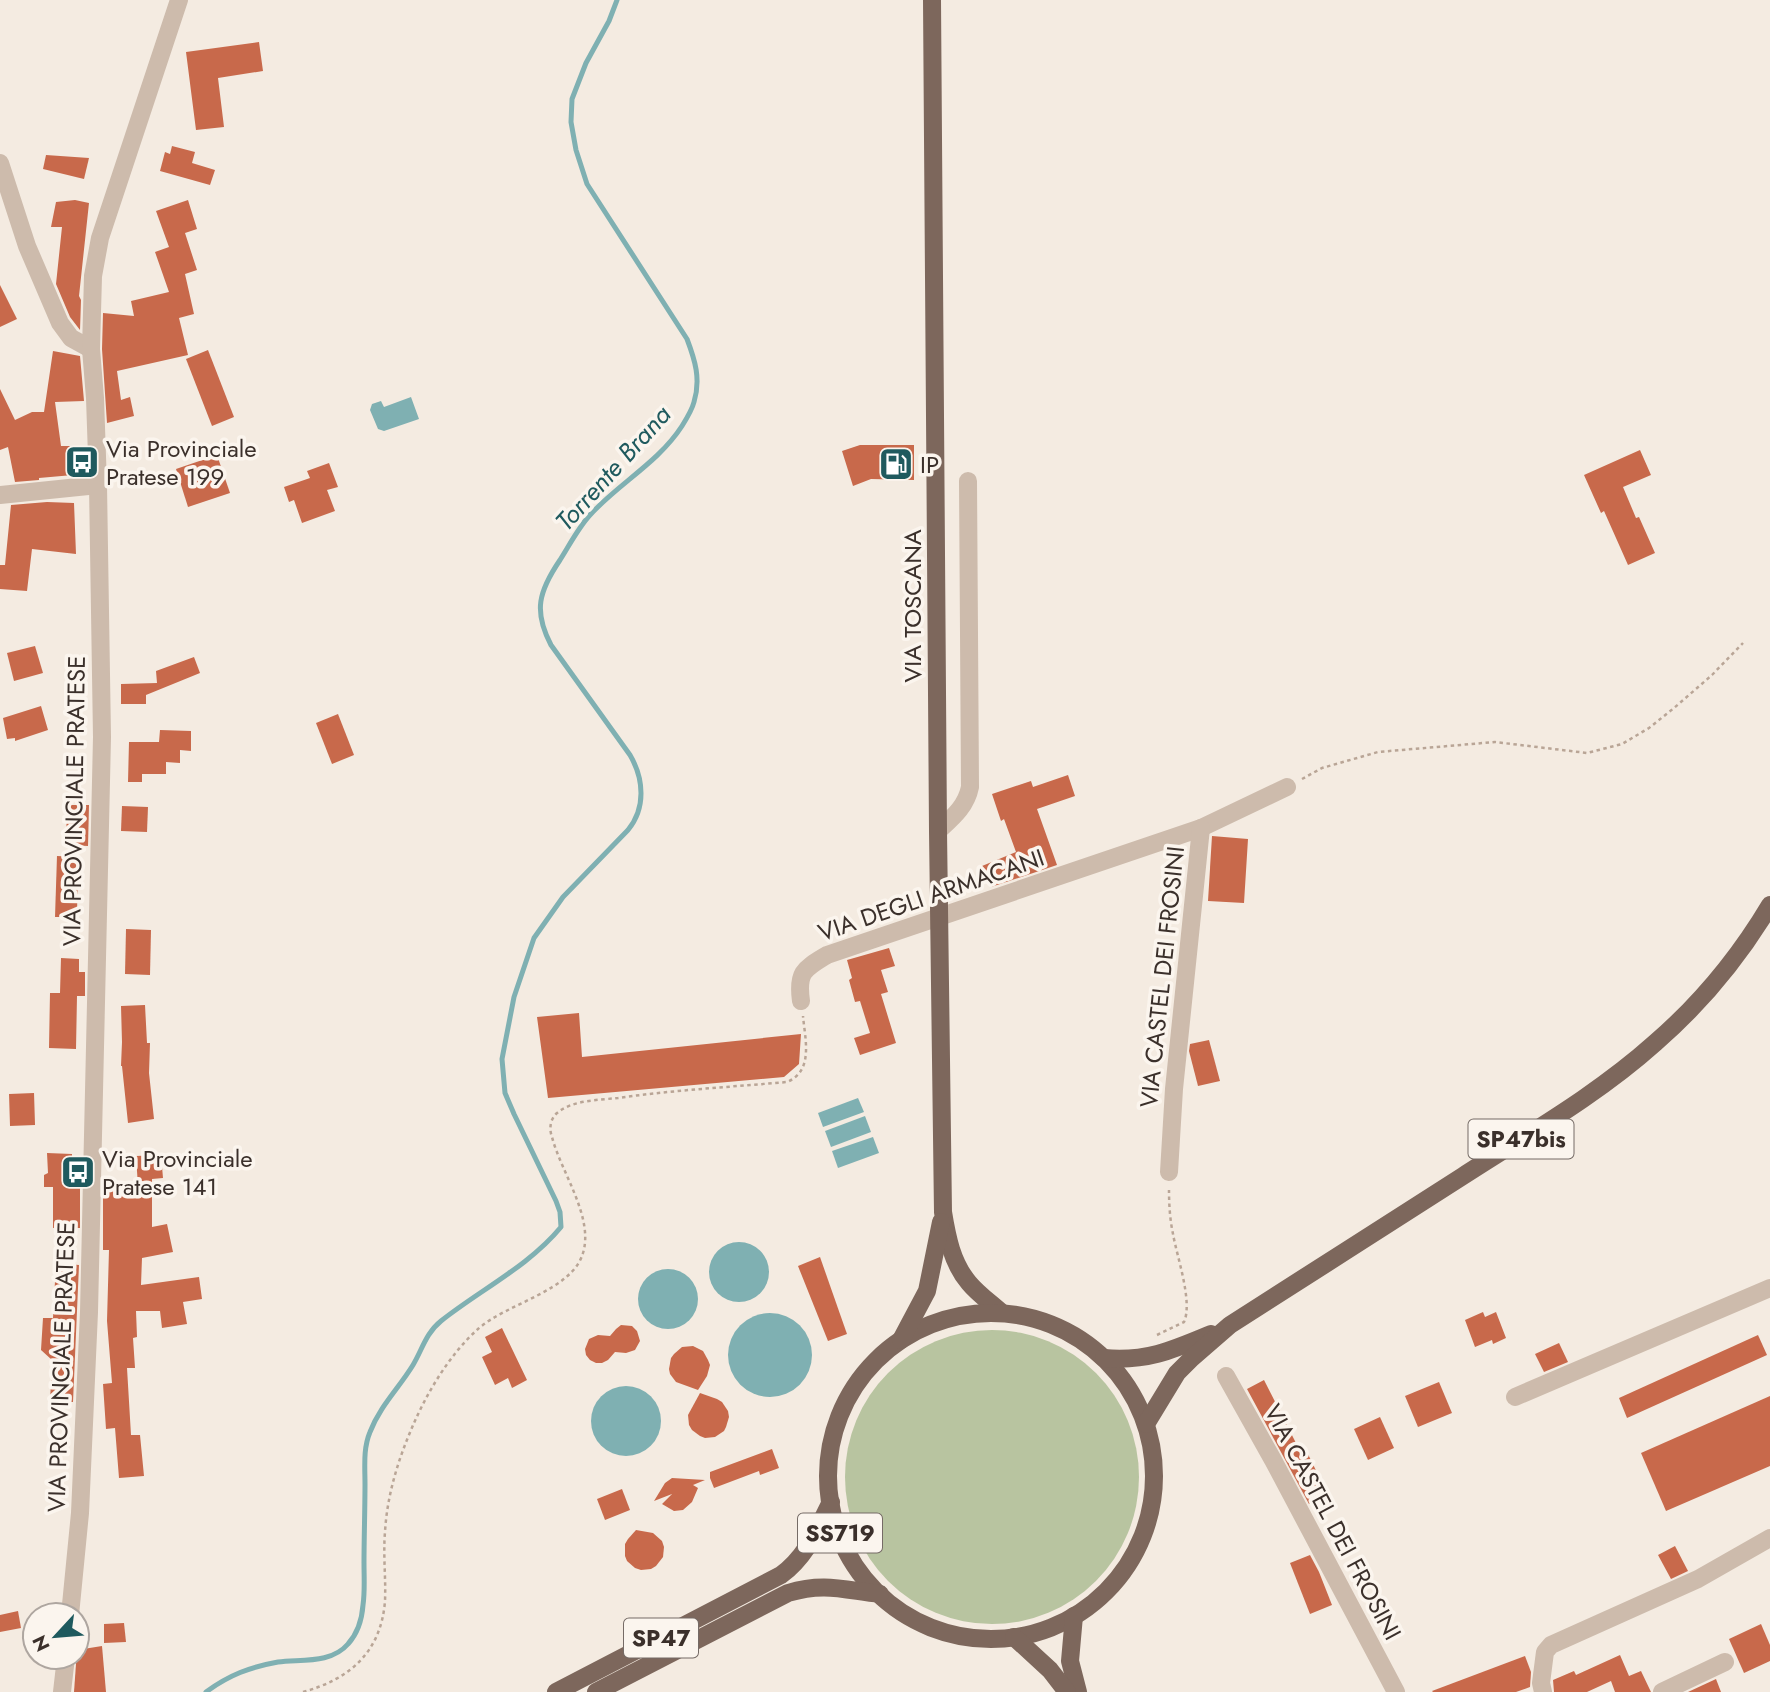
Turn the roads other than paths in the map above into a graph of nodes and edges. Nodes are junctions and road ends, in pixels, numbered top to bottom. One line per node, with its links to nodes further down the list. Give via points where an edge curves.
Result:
1 (179, 0): 4 (street, VIA PROVINCIALE PRATESE, via 100,239 93,276)
2 (932, 0): 10 (main road, VIA TOSCANA / SS719)
3 (0, 163): 4 (street, via 27,246 60,323 71,338)
4 (91, 349): 6 (street, VIA PROVINCIALE PRATESE)
5 (968, 481): 10 (street, via 970,787 965,804)
6 (97, 485): 7 (street); 27 (street, VIA PROVINCIALE PRATESE, via 102,737 90,1299)
7 (0, 495)
8 (1287, 787): 9 (street, VIA DEGLI ARMACANI)
9 (1201, 828): 12 (street, VIA DEGLI ARMACANI); 14 (street, VIA CASTEL DEI FROSINI)
10 (938, 831): 12 (main road, VIA TOSCANA / SS719)
11 (1770, 905): 18 (main road, SP47bis, via 1712,986 1644,1052 1560,1113)
12 (939, 918): 13 (street, VIA DEGLI ARMACANI, via 815,962 800,978); 15 (main road, VIA TOSCANA / SS719)
13 (801, 1001)
14 (1169, 1172)
15 (943, 1212): 17 (main road, VIA TOSCANA / SS719, via 963,1276); 19 (main road, VIA TOSCANA / SS719, via 927,1291)
16 (1770, 1288): 22 (street)
17 (1002, 1312): 19 (main road, SS719, via 950,1318); 20 (main road, SS719, via 1067,1331)
18 (1230, 1325): 20 (main road, SP47bis, via 1163,1353 1125,1360); 23 (main road, SP47bis, via 1177,1373)
19 (901, 1340): 24 (main road, SS719, via 860,1378 842,1410 831,1446)
20 (1104, 1358): 23 (main road, SS719, via 1129,1388)
21 (1226, 1376): 37 (street, VIA CASTEL DEI FROSINI)
22 (1515, 1397)
23 (1146, 1424): 28 (main road, SS719, via 1154,1478 1144,1533 1116,1580)
24 (831, 1502): 26 (main road, SS719, via 848,1552); 33 (main road, SP47, via 809,1547 781,1575)
25 (1770, 1538): 38 (street, via 1698,1579 1551,1645 1545,1652)
26 (880, 1594): 29 (main road, SS719, via 934,1628 966,1637); 34 (main road, SP47, via 822,1586 788,1593)
27 (71, 1601)
28 (1074, 1616): 29 (main road, SS719); 36 (main road, via 1070,1661)
29 (1014, 1637): 35 (main road)
30 (1726, 1662): 39 (street)
31 (64, 1671): 32 (street)
32 (62, 1692)
33 (556, 1692)
34 (596, 1692)
35 (1067, 1692)
36 (1078, 1692)
37 (1396, 1692)
38 (1543, 1692)
39 (1662, 1692)

